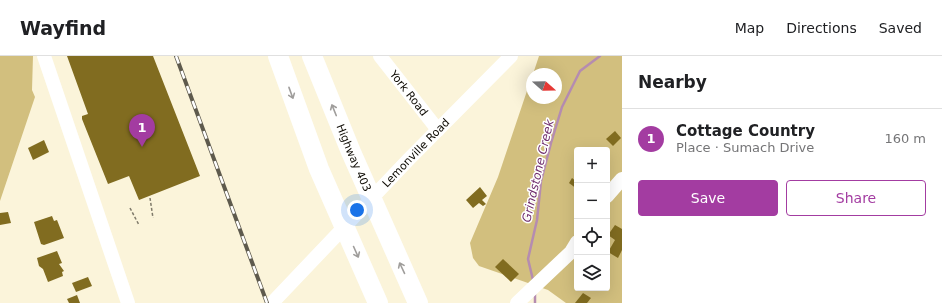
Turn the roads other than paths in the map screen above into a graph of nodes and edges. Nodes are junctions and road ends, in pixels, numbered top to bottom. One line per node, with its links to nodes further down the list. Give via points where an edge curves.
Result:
1 (44, 56): 11 (street)
2 (278, 56): 13 (highway, one-way to 13, via 319,169)
3 (312, 56): 14 (highway, Highway 403, one-way to 3, via 351,152)
4 (380, 56): 6 (street, York Road)
5 (511, 56): 6 (street, Lemonville Road)
6 (438, 130): 12 (street, Lemonville Road)
7 (622, 179): 8 (street)
8 (610, 193)
9 (574, 247): 10 (street)
10 (522, 298)
11 (128, 303)
12 (272, 303)
13 (378, 303)
14 (418, 303)

